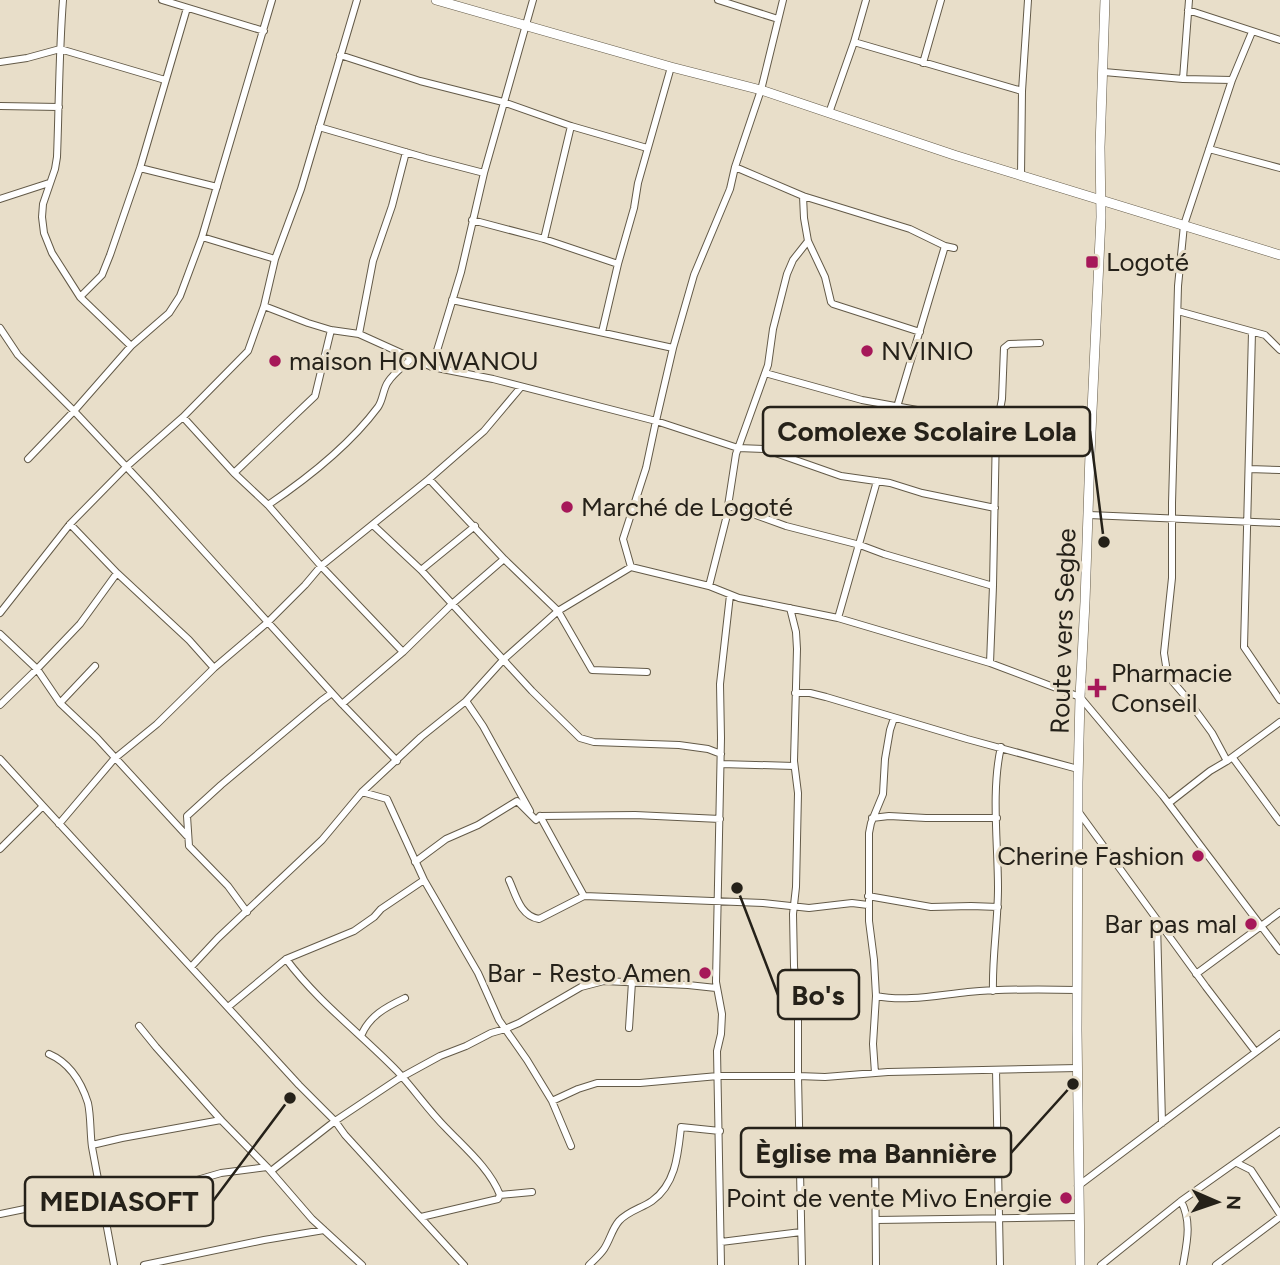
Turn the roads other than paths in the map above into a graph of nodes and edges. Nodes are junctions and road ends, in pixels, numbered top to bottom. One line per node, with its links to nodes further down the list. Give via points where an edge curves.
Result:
1 (63, 0): 22 (street)
2 (162, 0): 14 (street)
3 (272, 0): 18 (street)
4 (357, 0): 23 (street)
5 (436, 0): 17 (main road)
6 (533, 0): 17 (street)
7 (718, 0): 16 (street)
8 (783, 0): 16 (street)
9 (866, 0): 21 (street)
10 (941, 0): 25 (street)
11 (1028, 0): 32 (street)
12 (1105, 0): 27 (main road, Route vers Segbe)
13 (1189, 0): 15 (street)
14 (187, 8): 18 (street); 29 (street)
15 (1188, 10): 19 (street); 28 (street)
16 (778, 19): 31 (street)
17 (526, 25): 26 (main road); 33 (street)
18 (264, 31): 48 (street)
19 (1252, 32): 20 (street); 30 (street)
20 (1280, 40)
21 (853, 42): 25 (street); 36 (street)
22 (60, 49): 24 (street); 29 (street); 35 (street)
23 (340, 55): 33 (street); 38 (street)
24 (0, 62)
25 (923, 63): 32 (street)
26 (671, 67): 31 (main road); 39 (street)
27 (1104, 72): 28 (street); 51 (main road, Route vers Segbe)
28 (1184, 79): 30 (street)
29 (165, 80): 43 (street)
30 (1232, 80): 40 (street)
31 (761, 90): 36 (main road); 42 (street)
32 (1022, 90): 46 (street)
33 (503, 102): 37 (street); 45 (street)
34 (0, 106): 35 (street)
35 (59, 107): 47 (street, via 57,157)
36 (829, 113): 46 (main road)
37 (571, 126): 39 (street); 55 (street)
38 (319, 127): 41 (street); 60 (street)
39 (647, 148): 61 (street)
40 (1209, 149): 44 (street); 53 (street)
41 (406, 152): 45 (street); 71 (street, via 373,261)
42 (736, 167): 49 (street); 74 (street, via 694,275)
43 (140, 168): 48 (street); 62 (street, via 102,275)
44 (1280, 168)
45 (484, 173): 52 (street)
46 (1021, 175): 51 (main road)
47 (49, 183): 50 (street); 62 (street, via 43,204 44,233)
48 (217, 187): 54 (street)
49 (803, 196): 56 (street); 57 (street, via 910,229)
50 (0, 199)
51 (1100, 201): 53 (main road); 85 (main road, Route vers Segbe)
52 (472, 220): 55 (street); 63 (street)
53 (1184, 225): 59 (main road); 65 (street)
54 (202, 237): 60 (street); 73 (street, via 169,313)
55 (544, 239): 61 (street)
56 (808, 241): 69 (street, via 833,304); 78 (street, via 787,274)
57 (945, 246): 58 (street); 69 (street)
58 (954, 248)
59 (1280, 255)
60 (275, 259): 64 (street)
61 (618, 264): 68 (street)
62 (80, 297): 73 (street)
63 (452, 300): 68 (street); 77 (street)
64 (264, 306): 67 (street); 82 (street, via 248,352)
65 (1178, 311): 70 (street); 98 (street)
66 (0, 328): 81 (street, via 18,355)
67 (331, 330): 71 (street); 91 (street, via 315,396)
68 (602, 332): 74 (street)
69 (920, 332): 80 (street)
70 (1252, 332): 75 (street, via 1265,335); 89 (street)
71 (359, 334): 76 (street)
72 (1040, 343): 84 (street, via 1005,346)
73 (131, 346): 81 (street)
74 (673, 348): 83 (street)
75 (1280, 350)
76 (411, 359): 77 (street); 94 (street, via 387,383 380,404 354,434)
77 (432, 367): 79 (street)
78 (765, 373): 80 (street); 86 (street)
79 (521, 387): 83 (street); 92 (street, via 484,431)
80 (897, 407): 84 (street)
81 (74, 411): 87 (street); 88 (street)
82 (183, 417): 88 (street); 91 (street)
83 (656, 421): 86 (street); 107 (street, via 623,539)
84 (996, 430): 85 (street); 96 (street)
85 (1091, 435): 97 (main road, Route vers Segbe)
86 (738, 448): 93 (street, via 764,449 841,476); 95 (street)
87 (29, 459)
88 (126, 467): 101 (street); 118 (street)
89 (1249, 468): 90 (street); 99 (street)
90 (1280, 470)
91 (234, 473): 94 (street)
92 (429, 479): 102 (street); 103 (street)
93 (877, 481): 96 (street); 104 (street)
94 (268, 505): 106 (street)
95 (728, 505): 104 (street); 110 (street)
96 (995, 508): 111 (street)
97 (1089, 515): 98 (street); 129 (main road, Route vers Segbe)
98 (1172, 519): 99 (street); 141 (street, via 1164,660 1172,682)
99 (1248, 522): 100 (street); 130 (street, via 1244,647)
100 (1280, 523)
101 (70, 524): 109 (street); 116 (street)
102 (373, 526): 106 (street); 108 (street)
103 (475, 526): 105 (street); 108 (street)
104 (860, 545): 111 (street); 117 (street)
105 (505, 559): 113 (street); 115 (street)
106 (321, 566): 118 (street); 120 (street)
107 (631, 567): 110 (street); 115 (street)
108 (421, 570): 113 (street)
109 (117, 573): 124 (street); 125 (street, via 80,624)
110 (709, 586): 112 (street)
111 (993, 586): 122 (street)
112 (730, 595): 114 (street); 138 (street, via 720,684)
113 (452, 604): 120 (street); 121 (street)
114 (790, 608): 117 (street); 128 (street, via 796,632)
115 (558, 611): 121 (street); 126 (street, via 592,670)
116 (0, 612)
117 (838, 618): 122 (street)
118 (268, 622): 124 (street); 127 (street)
119 (0, 634): 125 (street)
120 (403, 652): 133 (street)
121 (504, 659): 131 (street); 138 (street, via 580,738 696,746)
122 (990, 663): 129 (street)
123 (95, 666): 132 (street)
124 (214, 668): 140 (street)
125 (37, 669): 132 (street); 134 (street)
126 (647, 672)
127 (332, 693): 133 (street); 156 (street, via 187,816)
128 (795, 693): 135 (street, via 826,697); 144 (street)
129 (1080, 697): 145 (main road, Route vers Segbe); 147 (street)
130 (1280, 700)
131 (466, 701): 142 (street); 151 (street)
132 (60, 703): 140 (street)
133 (342, 704): 142 (street)
134 (0, 705)
135 (894, 718): 137 (street); 152 (street, via 883,794)
136 (1280, 722): 141 (street)
137 (1001, 747): 145 (street); 153 (street)
138 (721, 754): 143 (street)
139 (0, 759): 148 (street)
140 (114, 759): 155 (street); 156 (street)
141 (1230, 760): 147 (street); 150 (street)
142 (397, 761): 146 (street)
143 (721, 764): 144 (street); 154 (street)
144 (794, 766): 165 (street, via 798,793)
145 (1078, 769): 149 (main road, Route vers Segbe)
146 (362, 792): 158 (street, via 387,799); 167 (street, via 322,841)
147 (1169, 803): 170 (street)
148 (43, 806): 155 (street); 157 (street)
149 (1078, 811): 169 (street); 177 (main road, Route vers Segbe)
150 (1279, 817)
151 (538, 818): 154 (street, via 635,815); 158 (street, via 517,802 446,839); 162 (street)
152 (873, 818): 153 (street); 161 (street)
153 (997, 818): 166 (street)
154 (720, 819): 163 (street)
155 (59, 824): 173 (street)
156 (187, 836): 167 (street, via 189,846)
157 (0, 849)
158 (415, 862): 159 (street)
159 (424, 880): 172 (street, via 354,931); 184 (street)
160 (509, 880): 162 (street, via 521,908 533,918)
161 (869, 896): 164 (street); 166 (street, via 931,907)
162 (584, 897): 163 (street)
163 (718, 901): 165 (street); 176 (street)
164 (868, 905): 165 (street); 179 (street)
165 (793, 906): 193 (street)
166 (998, 907): 178 (street)
167 (247, 912): 173 (street)
168 (1280, 912): 170 (street)
169 (1157, 921): 174 (street); 198 (street)
170 (1260, 925): 171 (street); 174 (street)
171 (1280, 951)
172 (286, 959): 181 (street); 186 (street)
173 (191, 967): 181 (street)
174 (1196, 974): 187 (street)
175 (632, 982): 176 (street); 183 (street); 184 (street, via 604,981 581,987)
176 (716, 989): 192 (street, via 722,1014)
177 (1077, 990): 178 (street); 189 (main road, Route vers Segbe)
178 (993, 991): 179 (street, via 935,997)
179 (876, 996): 191 (street)
180 (405, 998): 186 (street, via 375,1016)
181 (228, 1007): 197 (street)
182 (139, 1026): 196 (street)
183 (629, 1028)
184 (506, 1029): 194 (street); 195 (street)
185 (1280, 1034): 187 (street)
186 (361, 1036): 194 (street)
187 (1255, 1051): 198 (street)
188 (49, 1054): 201 (street, via 66,1063 80,1084 88,1104)
189 (1078, 1068): 190 (street); 208 (main road, Route vers Segbe)
190 (996, 1070): 191 (street); 203 (street)
191 (875, 1073): 193 (street)
192 (718, 1076): 193 (street); 195 (street, via 597,1083); 200 (street)
193 (798, 1076): 205 (street)
194 (402, 1077): 197 (street); 210 (street, via 474,1156)
195 (552, 1101): 202 (street)
196 (222, 1119): 201 (street); 207 (street)
197 (335, 1121): 207 (street); 215 (street)
198 (1161, 1123): 208 (street)
199 (1280, 1131): 206 (street)
200 (720, 1132): 221 (street); 226 (street, via 681,1127 678,1156 663,1192 623,1217)
201 (92, 1145): 211 (street)
202 (571, 1146)
203 (998, 1146): 204 (street); 217 (street)
204 (875, 1147): 205 (street); 218 (street)
205 (800, 1149): 220 (street)
206 (1237, 1163): 212 (street); 214 (street, via 1251,1170)
207 (269, 1169): 211 (street, via 221,1173 149,1194); 219 (street)
208 (1078, 1186): 216 (main road, Route vers Segbe)
209 (532, 1192): 210 (street)
210 (500, 1195): 215 (street)
211 (102, 1196): 213 (street); 222 (street)
212 (1181, 1200): 232 (street); 233 (street, via 1188,1219)
213 (0, 1214)
214 (1280, 1216): 234 (street)
215 (421, 1217): 225 (street)
216 (1079, 1217): 217 (street); 231 (main road, Route vers Segbe)
217 (999, 1218): 218 (street); 230 (street)
218 (876, 1220): 229 (street)
219 (324, 1230): 223 (street); 224 (street)
220 (801, 1233): 221 (street); 228 (street)
221 (721, 1242): 227 (street)
222 (114, 1265)
223 (144, 1265)
224 (362, 1265)
225 (464, 1265)
226 (589, 1265)
227 (721, 1265)
228 (802, 1265)
229 (876, 1265)
230 (1000, 1265)
231 (1080, 1265)
232 (1101, 1265)
233 (1183, 1265)
234 (1216, 1265)

